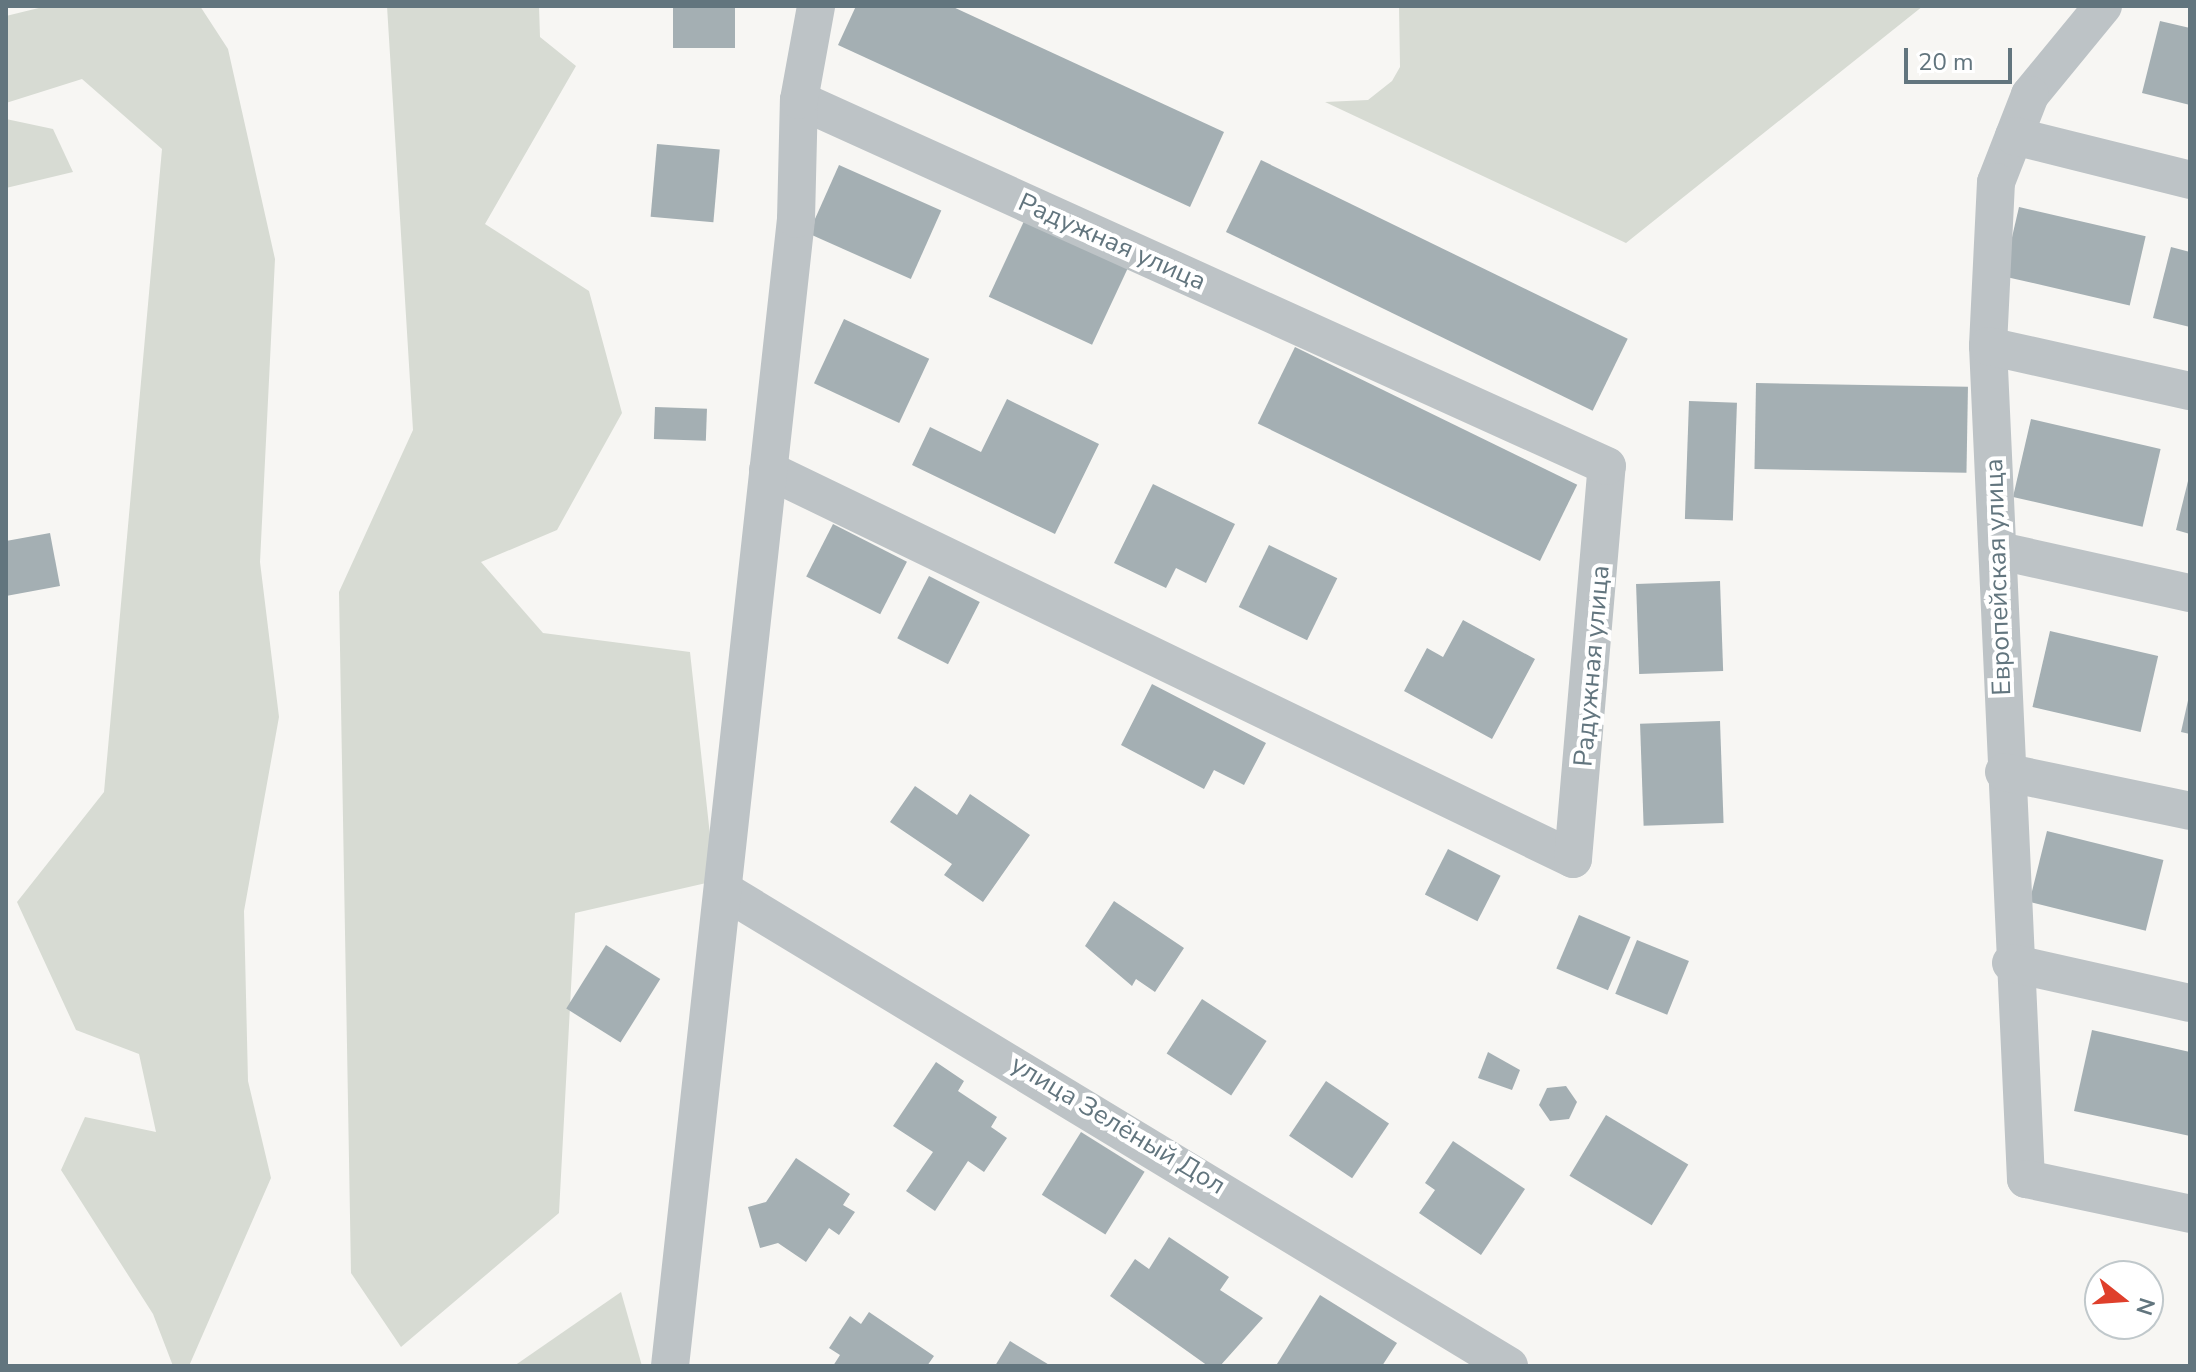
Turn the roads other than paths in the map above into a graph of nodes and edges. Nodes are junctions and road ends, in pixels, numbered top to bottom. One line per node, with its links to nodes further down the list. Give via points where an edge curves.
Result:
1 (816, 6): 3 (street)
2 (2103, 6): 4 (street, Европейская улица, via 2030,95)
3 (799, 100): 8 (street, via 796,219); 8 (street, Радужная улица, via 1607,466 1573,859)
4 (2014, 136): 5 (street); 6 (street, Европейская улица, via 1996,182)
5 (2190, 180)
6 (1988, 346): 7 (street); 9 (street, Европейская улица)
7 (2190, 391)
8 (768, 470): 13 (street)
9 (2000, 551): 10 (street); 11 (street, Европейская улица)
10 (2190, 593)
11 (2004, 772): 12 (street); 14 (street, Европейская улица)
12 (2190, 811)
13 (723, 890): 17 (street); 18 (street, улица Зелёный Дол)
14 (2011, 963): 15 (street); 16 (street, Европейская улица, via 2026,1179)
15 (2190, 1003)
16 (2190, 1214)
17 (670, 1366)
18 (1509, 1366)

